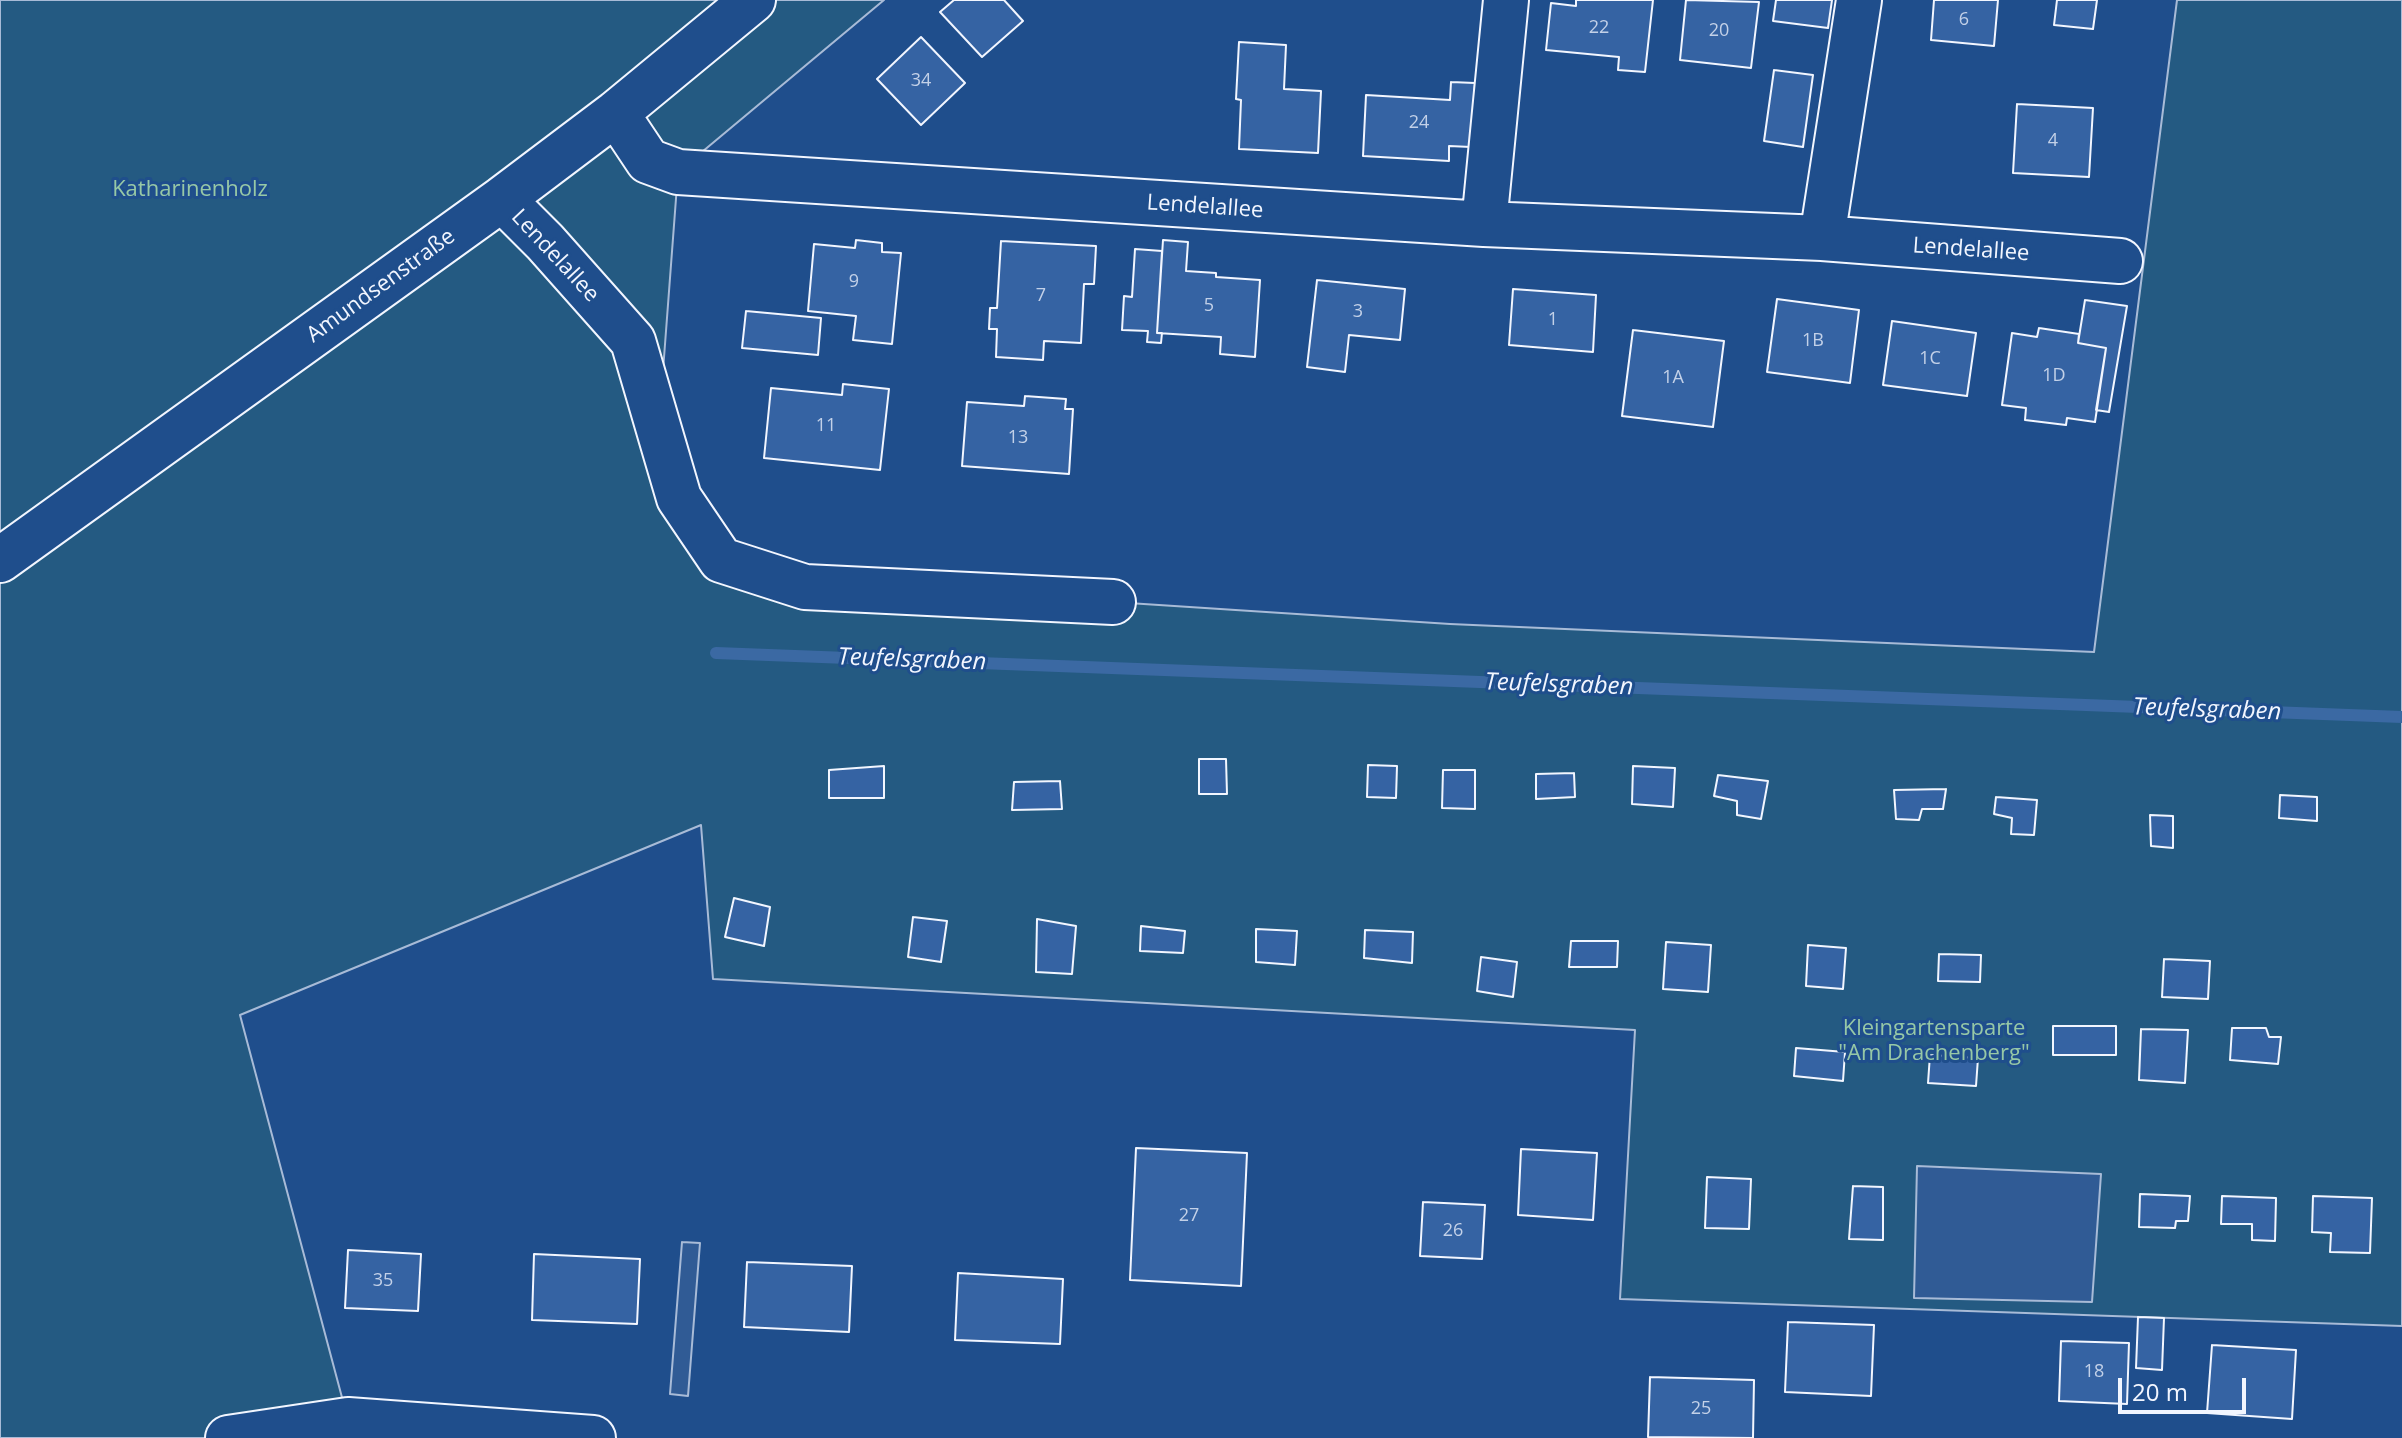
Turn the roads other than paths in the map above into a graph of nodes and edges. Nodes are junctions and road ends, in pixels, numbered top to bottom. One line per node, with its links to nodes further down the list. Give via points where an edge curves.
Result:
1 (753, 0): 4 (street, Amundsenstraße)
2 (1506, 0): 6 (street)
3 (1859, 0): 7 (street)
4 (616, 113): 5 (street, Amundsenstraße); 6 (street, Lendelallee, via 648,161 678,172)
5 (502, 199): 9 (street, Amundsenstraße); 10 (street, Lendelallee, via 633,341 679,498 721,560 805,587)
6 (1484, 224): 7 (street, Lendelallee)
7 (1822, 238): 8 (street, Lendelallee)
8 (2120, 261)
9 (0, 560)
10 (1113, 602)
11 (228, 1438): 12 (street, via 348,1420)
12 (593, 1438)

